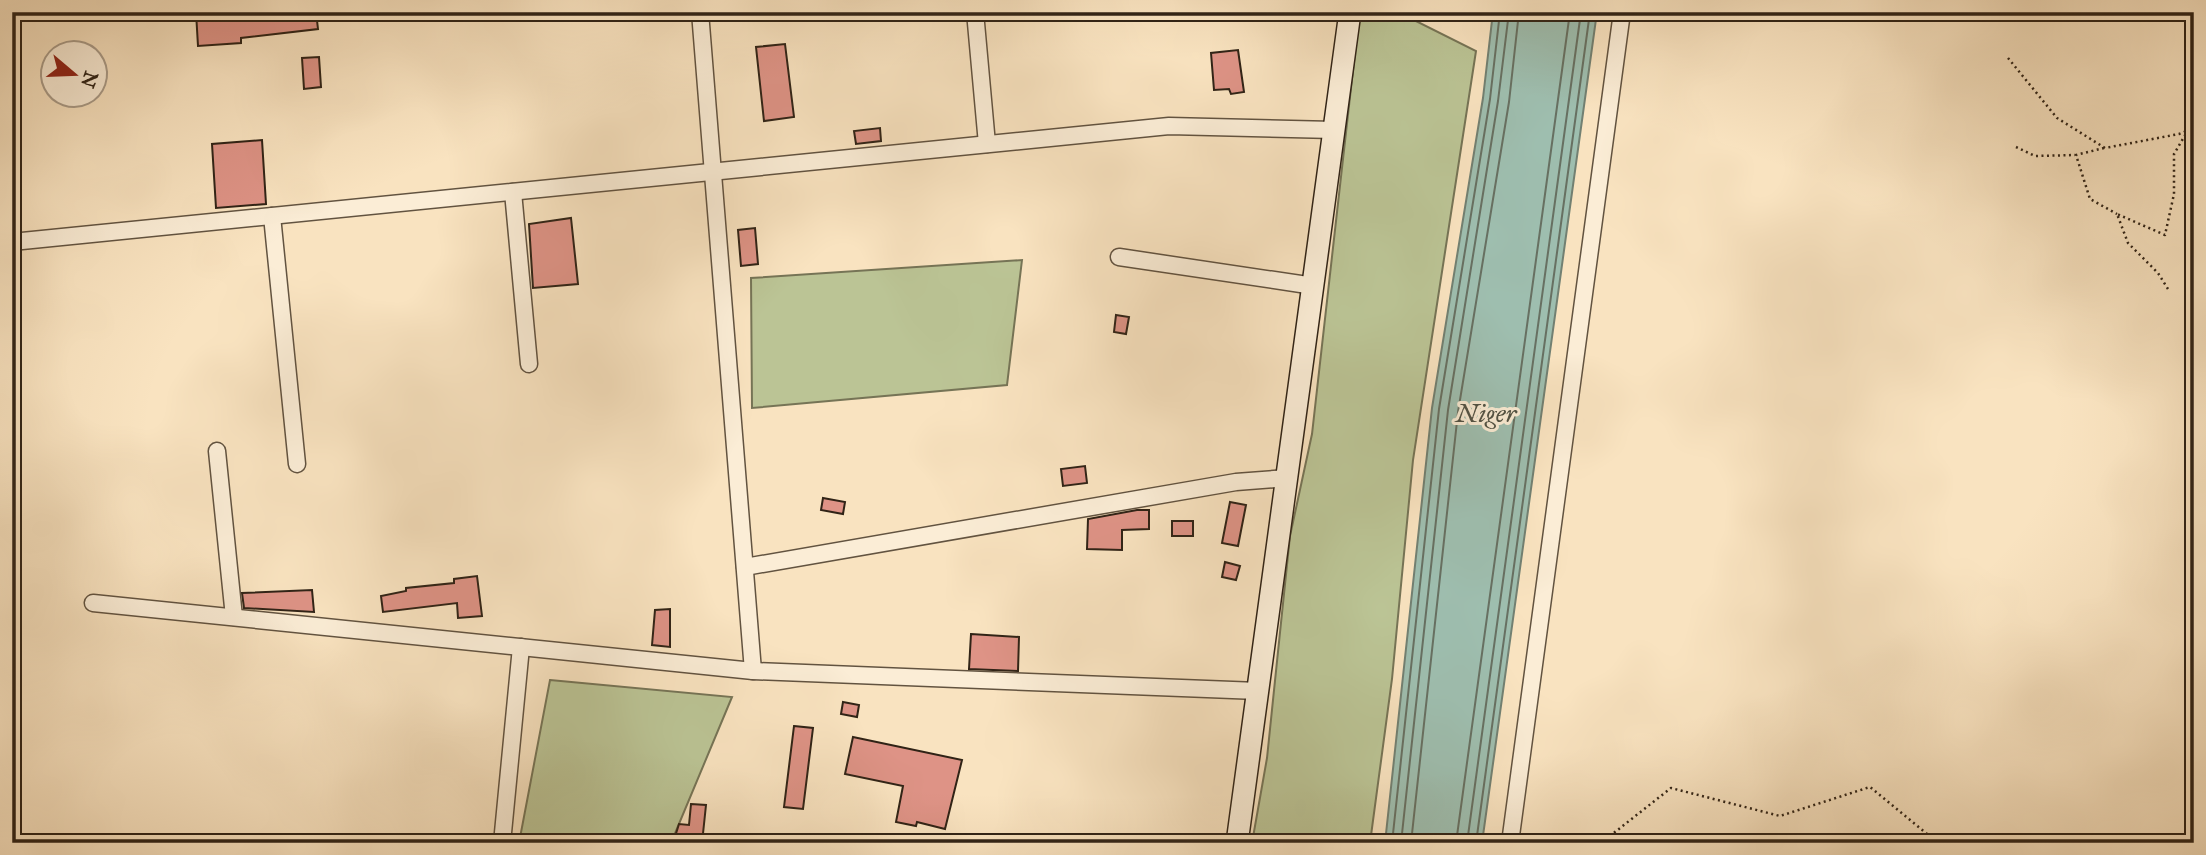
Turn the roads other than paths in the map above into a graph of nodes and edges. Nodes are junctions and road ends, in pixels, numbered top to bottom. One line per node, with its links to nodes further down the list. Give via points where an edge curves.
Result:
1 (700, 12): 7 (street)
2 (975, 12): 6 (street)
3 (1350, 12): 5 (main road)
4 (1622, 12): 25 (street)
5 (1335, 130): 6 (street, via 1169,126); 12 (main road)
6 (987, 144): 7 (street)
7 (713, 172): 8 (street); 17 (street)
8 (513, 192): 9 (street); 13 (street)
9 (272, 216): 10 (street); 15 (street)
10 (12, 242)
11 (1119, 257): 12 (street)
12 (1314, 286): 16 (main road)
13 (529, 364)
14 (217, 451): 19 (street)
15 (297, 464)
16 (1288, 478): 17 (street, via 1224,484); 22 (main road)
17 (745, 566): 21 (street)
18 (93, 603): 19 (street)
19 (234, 617): 20 (street)
20 (521, 647): 21 (street); 23 (street)
21 (753, 671): 22 (street)
22 (1258, 691): 24 (main road)
23 (502, 843)
24 (1237, 843)
25 (1510, 843)

